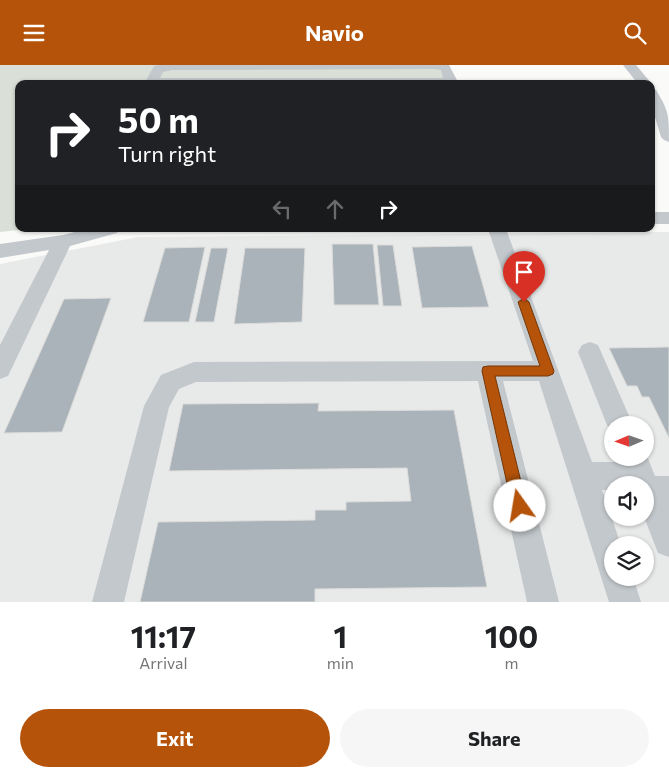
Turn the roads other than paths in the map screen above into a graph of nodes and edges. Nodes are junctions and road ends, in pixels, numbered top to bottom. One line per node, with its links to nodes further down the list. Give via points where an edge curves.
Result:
1 (629, 65): 2 (street)
2 (642, 80)
3 (655, 99): 4 (street)
4 (669, 137)
5 (669, 217): 6 (street)
6 (655, 218)
7 (98, 232): 9 (street)
8 (498, 232): 14 (street)
9 (62, 241): 10 (street); 12 (street)
10 (0, 251)
11 (590, 352): 15 (street)
12 (0, 369)
13 (488, 371): 14 (street); 22 (street, via 194,372 170,381 156,406); 23 (street)
14 (548, 371): 16 (street)
15 (616, 416)
16 (583, 476): 17 (street); 19 (street)
17 (604, 476)
18 (654, 503): 20 (street)
19 (604, 508)
20 (669, 542)
21 (620, 586): 24 (street)
22 (108, 602)
23 (543, 602)
24 (625, 602)

